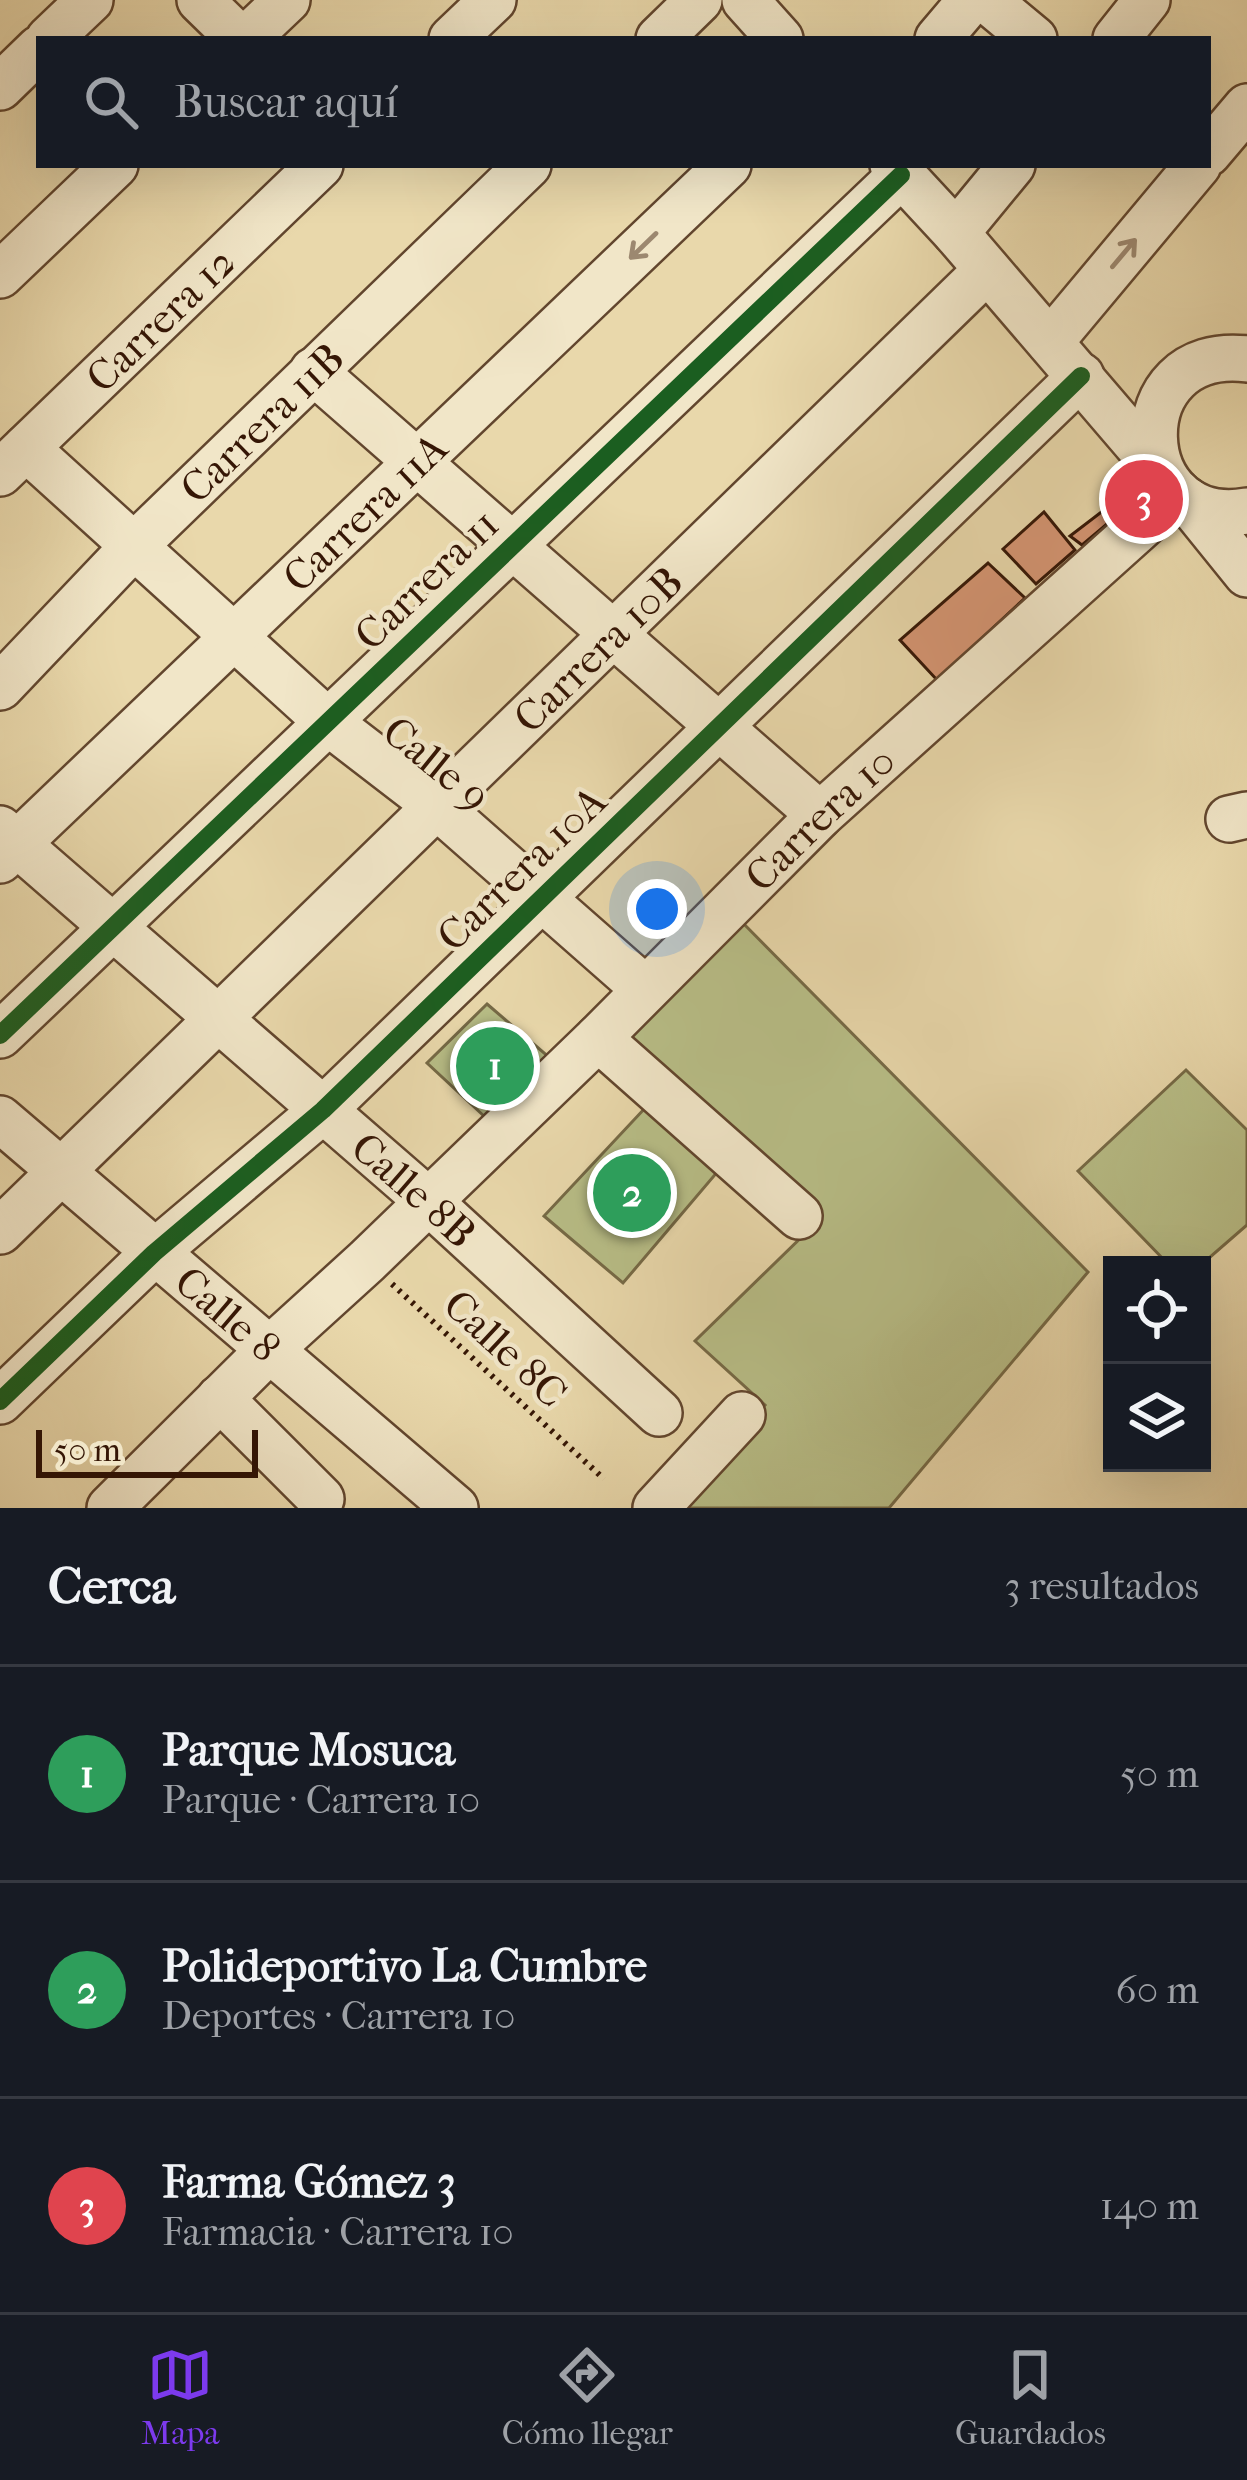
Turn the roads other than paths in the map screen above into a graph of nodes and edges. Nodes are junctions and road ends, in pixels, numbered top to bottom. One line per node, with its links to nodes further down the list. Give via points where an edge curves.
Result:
1 (90, 0): 10 (street)
2 (200, 0): 11 (street)
3 (286, 0): 12 (street)
4 (493, 0): 13 (street)
5 (699, 0): 14 (street)
6 (746, 0): 15 (street)
7 (971, 0): 16 (street)
8 (987, 0): 17 (street)
9 (1148, 0): 18 (street)
10 (52, 36)
11 (240, 36)
12 (246, 36)
13 (455, 36)
14 (662, 36)
15 (777, 36)
16 (941, 36)
17 (1030, 36)
18 (1118, 36)
19 (36, 52): 20 (street)
20 (0, 86)
21 (1247, 106): 22 (street)
22 (1211, 149)
23 (112, 168): 32 (street)
24 (317, 168): 38 (street, Carrera 12)
25 (525, 168): 35 (street, Carrera 11B)
26 (725, 168): 39 (street, Carrera 11A, one-way to 39)
27 (1009, 168): 30 (street)
28 (1195, 168): 33 (street, one-way to 28)
29 (897, 170): 30 (street); 42 (street, Carrera 11)
30 (956, 232): 31 (street)
31 (987, 270): 33 (street); 46 (street, Carrera 10B)
32 (0, 275)
33 (1050, 342): 36 (street)
34 (1241, 349): 37 (street, via 1202,362)
35 (313, 371): 39 (street); 43 (street, Carrera 11B)
36 (1081, 376): 37 (street, via 1144,398); 40 (street); 49 (street, Carrera 10A)
37 (1164, 395): 40 (street, via 1153,446)
38 (13, 460): 43 (street, Calle 9)
39 (418, 461): 42 (street); 45 (street, Carrera 11A)
40 (1176, 488): 41 (street, via 1209,510); 44 (street); 51 (street, Carrera 10)
41 (1247, 511)
42 (513, 545): 46 (street); 48 (street, Carrera 11)
43 (134, 546): 45 (street, Calle 9); 47 (street, Carrera 11B)
44 (1247, 574)
45 (233, 634): 48 (street, Calle 9); 52 (street, Carrera 11A)
46 (614, 634): 49 (street); 50 (street, Carrera 10B)
47 (0, 687)
48 (328, 722): 50 (street, Calle 9); 54 (street, Carrera 11)
49 (719, 727): 51 (street); 53 (street, Carrera 10A)
50 (437, 806): 53 (street, Calle 9); 56 (street, Carrera 10B)
51 (820, 815): 55 (street, Carrera 10)
52 (6, 844): 54 (street, Calle 8B)
53 (542, 898): 55 (street, Calle 9); 59 (street, Carrera 10A)
54 (113, 927): 56 (street, Calle 8B); 57 (street, Carrera 11)
55 (645, 988): 58 (street, Carrera 10)
56 (218, 1018): 59 (street, Calle 8B); 61 (street, Carrera 10B)
57 (0, 1035)
58 (598, 1038): 62 (street, Carrera 10); 63 (street)
59 (323, 1110): 62 (street, Calle 8B); 65 (street, Carrera 10A)
60 (0, 1119): 61 (street, Calle 8)
61 (58, 1171): 64 (street, Carrera 10B); 65 (street, Calle 8)
62 (427, 1200): 66 (street, Carrera 10); 69 (street, Calle 8B)
63 (799, 1216)
64 (0, 1231)
65 (154, 1253): 66 (street, Calle 8); 68 (street, Carrera 10A)
66 (268, 1351): 67 (street, Carrera 10); 73 (street, Calle 8)
67 (220, 1398): 71 (street); 72 (street, Carrera 10)
68 (0, 1401)
69 (659, 1413)
70 (742, 1415): 74 (street)
71 (321, 1499)
72 (110, 1508)
73 (455, 1508)
74 (656, 1508)

